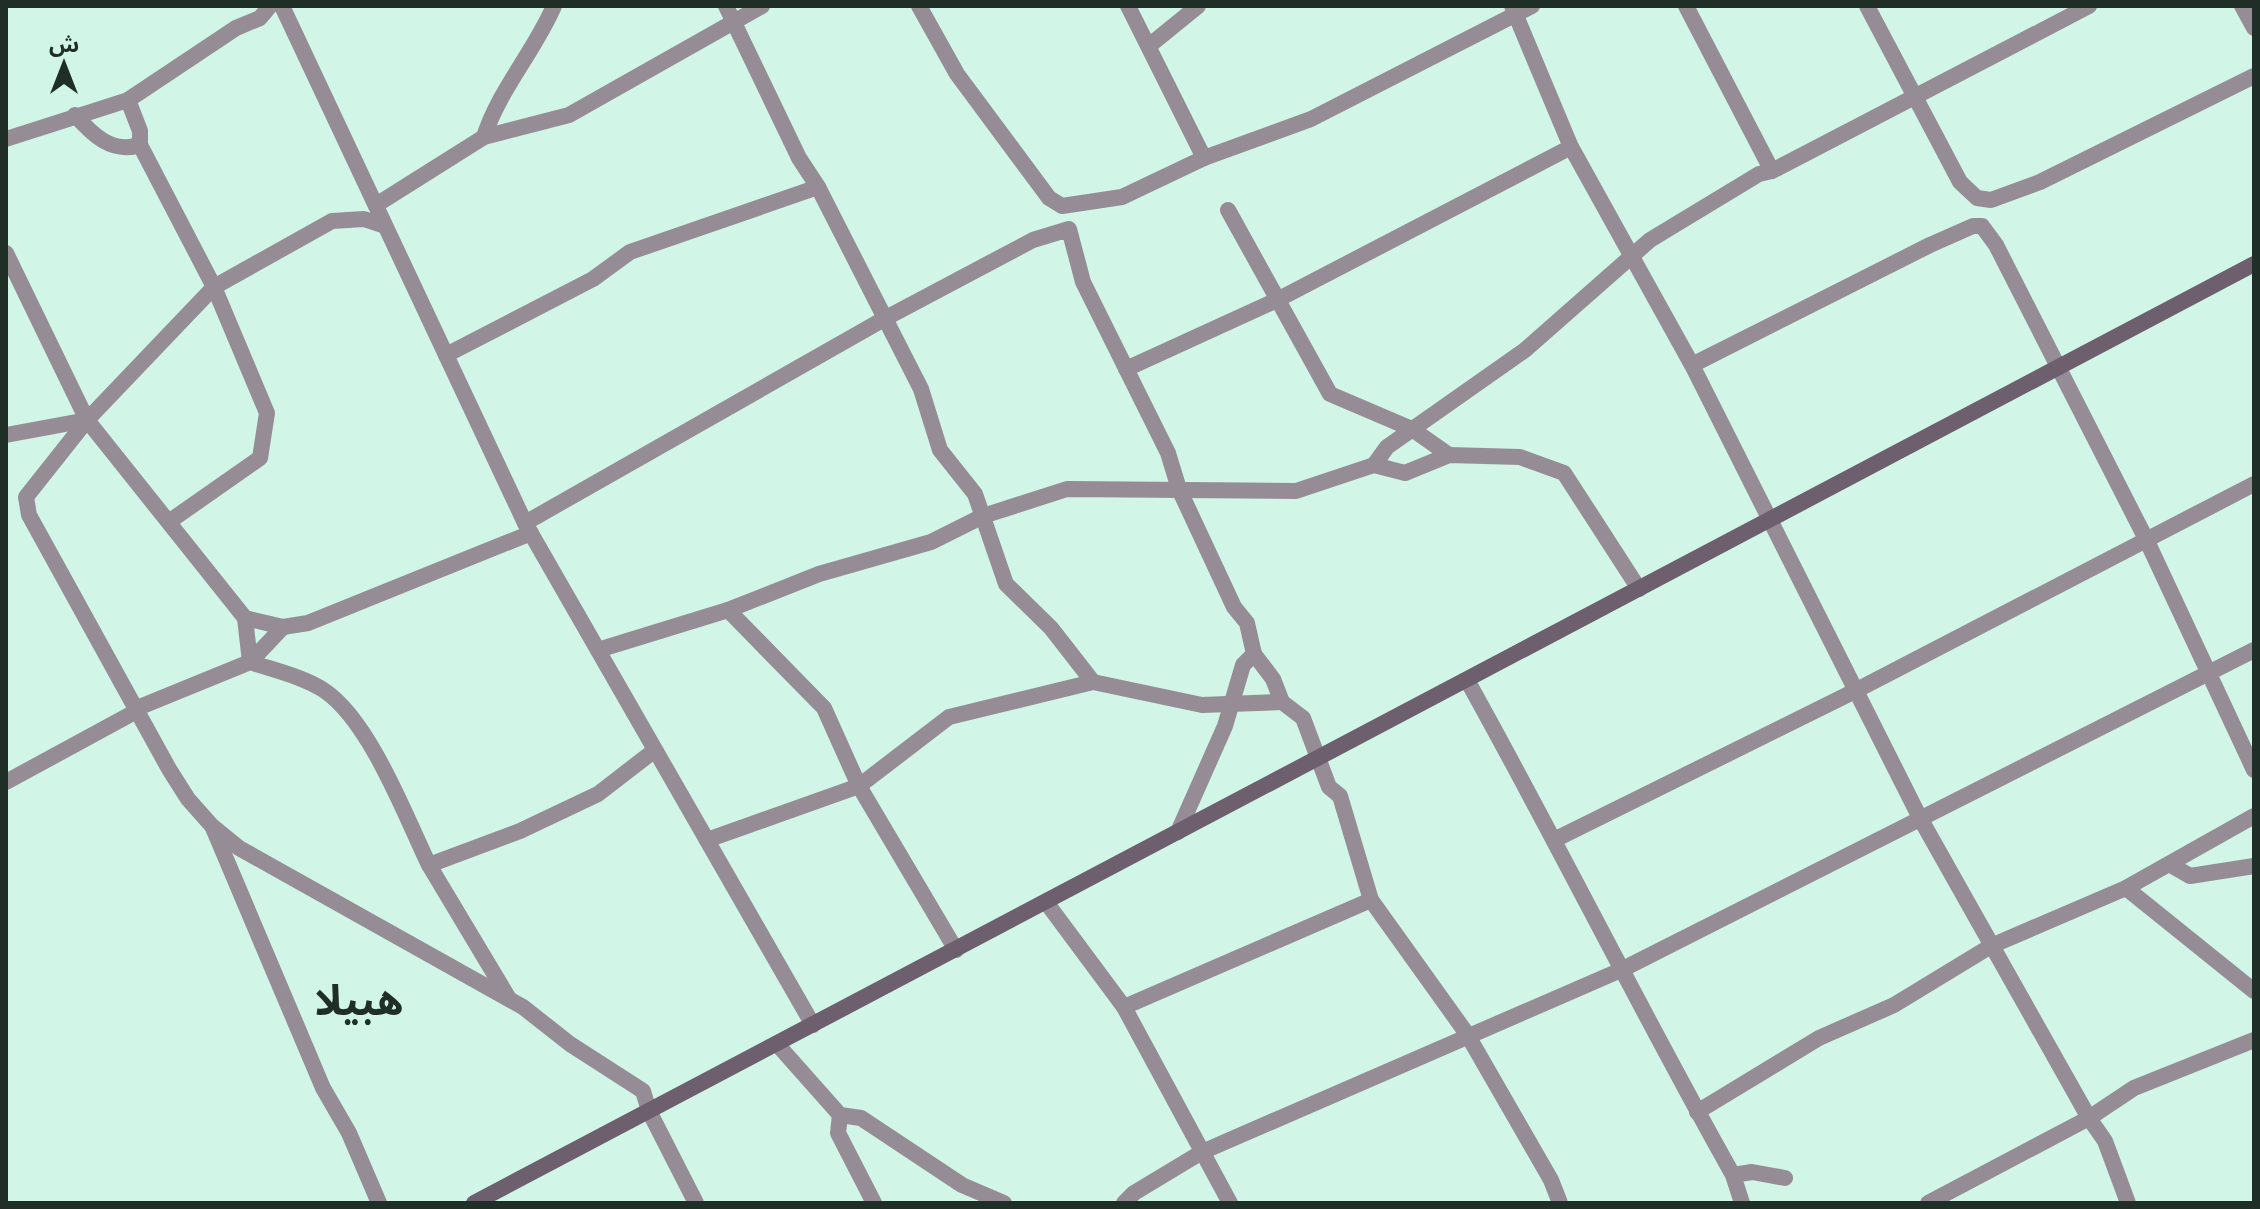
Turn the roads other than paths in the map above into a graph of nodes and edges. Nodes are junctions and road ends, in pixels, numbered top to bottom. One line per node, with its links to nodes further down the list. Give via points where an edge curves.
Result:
1 (270, 6): 20 (street, via 260,18 236,28)
2 (282, 6): 29 (street)
3 (554, 6): 22 (street, via 492,111)
4 (762, 6): 15 (street)
5 (919, 6): 26 (street, via 957,74 1049,198 1062,206 1122,197)
6 (1128, 6): 17 (street)
7 (1198, 6): 17 (street)
8 (1532, 6): 13 (street)
9 (1686, 6): 27 (street)
10 (1867, 6): 19 (street)
11 (2089, 6): 14 (street)
12 (2242, 6): 16 (street)
13 (1514, 10): 25 (street); 26 (street, via 1311,119)
14 (2058, 13): 19 (street)
15 (730, 14): 22 (street, via 569,115); 28 (street)
16 (2254, 28)
17 (1150, 45): 26 (street)
18 (2254, 76): 19 (street, via 2040,182 1991,200 1977,198 1960,182)
19 (1913, 95): 27 (street)
20 (128, 100): 21 (street); 24 (street)
21 (75, 115): 23 (street); 24 (street, via 98,140 130,148)
22 (484, 137): 29 (street)
23 (6, 139)
24 (140, 145): 35 (street)
25 (1571, 147): 33 (street); 36 (street)
26 (1204, 158)
27 (1772, 171): 33 (street, via 1650,240)
28 (818, 187): 37 (street); 38 (street, via 630,252 593,279)
29 (376, 205): 31 (street)
30 (1228, 210): 36 (street)
31 (385, 226): 35 (street, via 364,219 332,221); 38 (street)
32 (6, 253): 42 (street)
33 (1631, 258): 39 (street); 43 (street, via 1525,350)
34 (2254, 264): 40 (main road)
35 (214, 287): 42 (street); 51 (street, via 267,413 260,458)
36 (1277, 300): 41 (street); 43 (street, via 1330,394)
37 (884, 319): 41 (street, via 1033,240 1069,229 1083,282); 49 (street, via 921,389 940,450 975,494); 52 (street)
38 (446, 355): 52 (street)
39 (1692, 365): 40 (street, via 1930,245 1982,226); 50 (street)
40 (2059, 367): 50 (main road); 53 (street)
41 (1126, 369): 48 (street, via 1168,453)
42 (87, 420): 44 (street); 51 (street); 68 (street, via 26,497 36,533)
43 (1412, 429): 45 (street); 46 (street, via 1387,447)
44 (6, 435)
45 (1449, 455): 46 (street, via 1405,473); 54 (street, via 1520,457 1564,473)
46 (1374, 465): 48 (street, via 1296,491)
47 (2254, 484): 53 (street)
48 (1179, 489): 49 (street, via 1067,489); 60 (street, via 1234,607 1247,623)
49 (983, 516): 55 (street, via 931,542 819,574); 64 (street, via 1006,584 1051,628)
50 (1768, 520): 54 (main road); 65 (street)
51 (170, 521): 56 (street)
52 (528, 528): 57 (street, via 308,623); 58 (street)
53 (2146, 539): 62 (street); 65 (street)
54 (1639, 589): 63 (main road)
55 (728, 610): 58 (street); 73 (street, via 824,708)
56 (245, 618): 57 (street); 61 (street)
57 (283, 627): 61 (street)
58 (598, 650): 69 (street)
59 (2254, 650): 62 (street)
60 (1254, 654): 66 (street); 67 (street, via 1243,665)
61 (250, 662): 68 (street); 80 (street, via 325,691 356,725)
62 (2210, 673): 71 (street); 75 (street)
63 (1467, 680): 70 (main road); 78 (street)
64 (1093, 682): 67 (street, via 1202,705); 73 (street, via 949,717)
65 (1855, 691): 75 (street); 78 (street)
66 (1282, 702): 67 (street); 70 (street, via 1303,718)
67 (1228, 705): 77 (street, via 1225,726)
68 (135, 709): 72 (street); 76 (street, via 188,799)
69 (655, 750): 79 (street); 80 (street, via 598,794)
70 (1318, 758): 77 (main road); 84 (street, via 1329,787 1340,796)
71 (2254, 770)
72 (6, 782)
73 (859, 786): 79 (street); 87 (street)
74 (2254, 816): 81 (street, via 2184,852)
75 (1920, 818): 86 (street); 88 (street)
76 (212, 826): 90 (street, via 270,867); 103 (street, via 323,1088)
77 (1178, 832): 85 (main road)
78 (1556, 839): 88 (street)
79 (707, 840): 92 (street)
80 (429, 865): 90 (street)
81 (2171, 865): 82 (street, via 2190,876); 83 (street)
82 (2254, 866)
83 (2126, 888): 86 (street); 89 (street)
84 (1371, 900): 91 (street); 93 (street)
85 (1046, 902): 87 (main road); 91 (street)
86 (1991, 946): 97 (street, via 1894,1005 1819,1038); 99 (street)
87 (956, 950): 92 (main road)
88 (1621, 970): 93 (street); 97 (street)
89 (2254, 991)
90 (508, 999): 96 (street, via 643,1091)
91 (1124, 1007): 100 (street)
92 (813, 1025): 95 (main road)
93 (1467, 1034): 100 (street); 110 (street)
94 (2254, 1040): 99 (street, via 2134,1088)
95 (777, 1044): 96 (main road); 98 (street)
96 (649, 1111): 104 (main road); 105 (street)
97 (1697, 1112): 101 (street)
98 (840, 1115): 106 (street, via 838,1133); 107 (street, via 861,1118 962,1185)
99 (2089, 1118): 112 (street); 113 (street, via 2105,1141)
100 (1202, 1152): 108 (street); 109 (street)
101 (1733, 1175): 102 (street, via 1752,1172); 111 (street)
102 (1785, 1178)
103 (379, 1203)
104 (474, 1203)
105 (696, 1203)
106 (874, 1203)
107 (1004, 1203)
108 (1124, 1203)
109 (1230, 1203)
110 (1560, 1203)
111 (1742, 1203)
112 (1928, 1203)
113 (2128, 1203)

